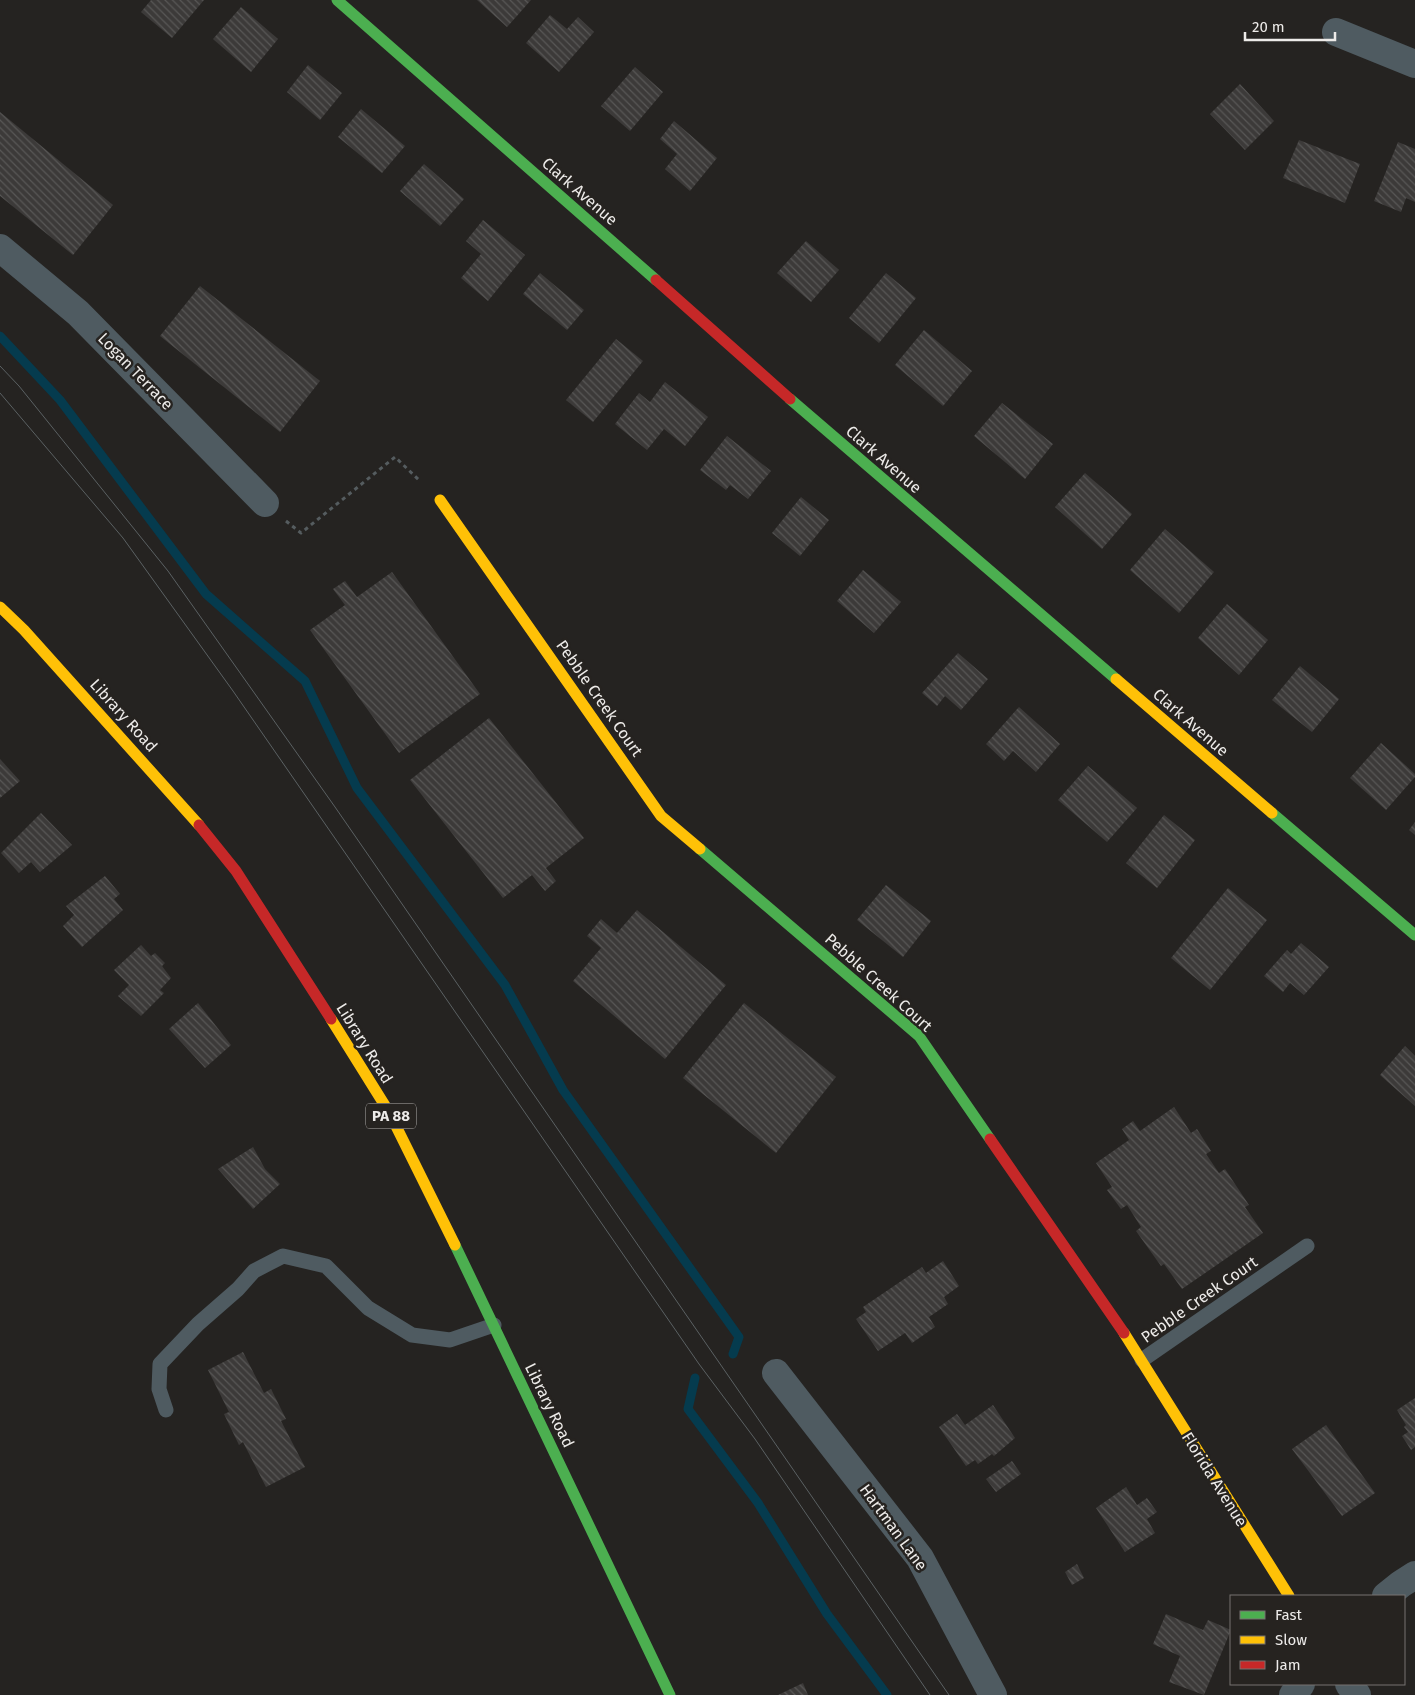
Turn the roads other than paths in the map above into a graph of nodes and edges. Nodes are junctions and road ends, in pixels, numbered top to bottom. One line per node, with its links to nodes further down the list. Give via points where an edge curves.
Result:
1 (338, 0): 8 (street, Clark Avenue, via 886,482)
2 (1336, 32): 3 (street)
3 (1415, 64)
4 (0, 248): 6 (street, Logan Terrace, via 78,312)
5 (440, 500): 11 (street, Pebble Creek Court, via 661,816 919,1036)
6 (265, 503)
7 (0, 607): 10 (street, Library Road / PA 88, via 178,800 236,871 389,1112)
8 (1415, 935)
9 (1307, 1246): 11 (lane, Pebble Creek Court)
10 (494, 1325): 13 (lane, via 450,1340 412,1335 368,1308 326,1266 283,1256 254,1270 160,1364 159,1389); 17 (street, Library Road / PA 88)
11 (1142, 1360): 15 (street, Florida Avenue)
12 (776, 1373): 18 (street, Hartman Lane, via 920,1558)
13 (166, 1410)
14 (1415, 1575): 16 (street)
15 (1288, 1595)
16 (1387, 1595)
17 (670, 1695)
18 (993, 1695)

